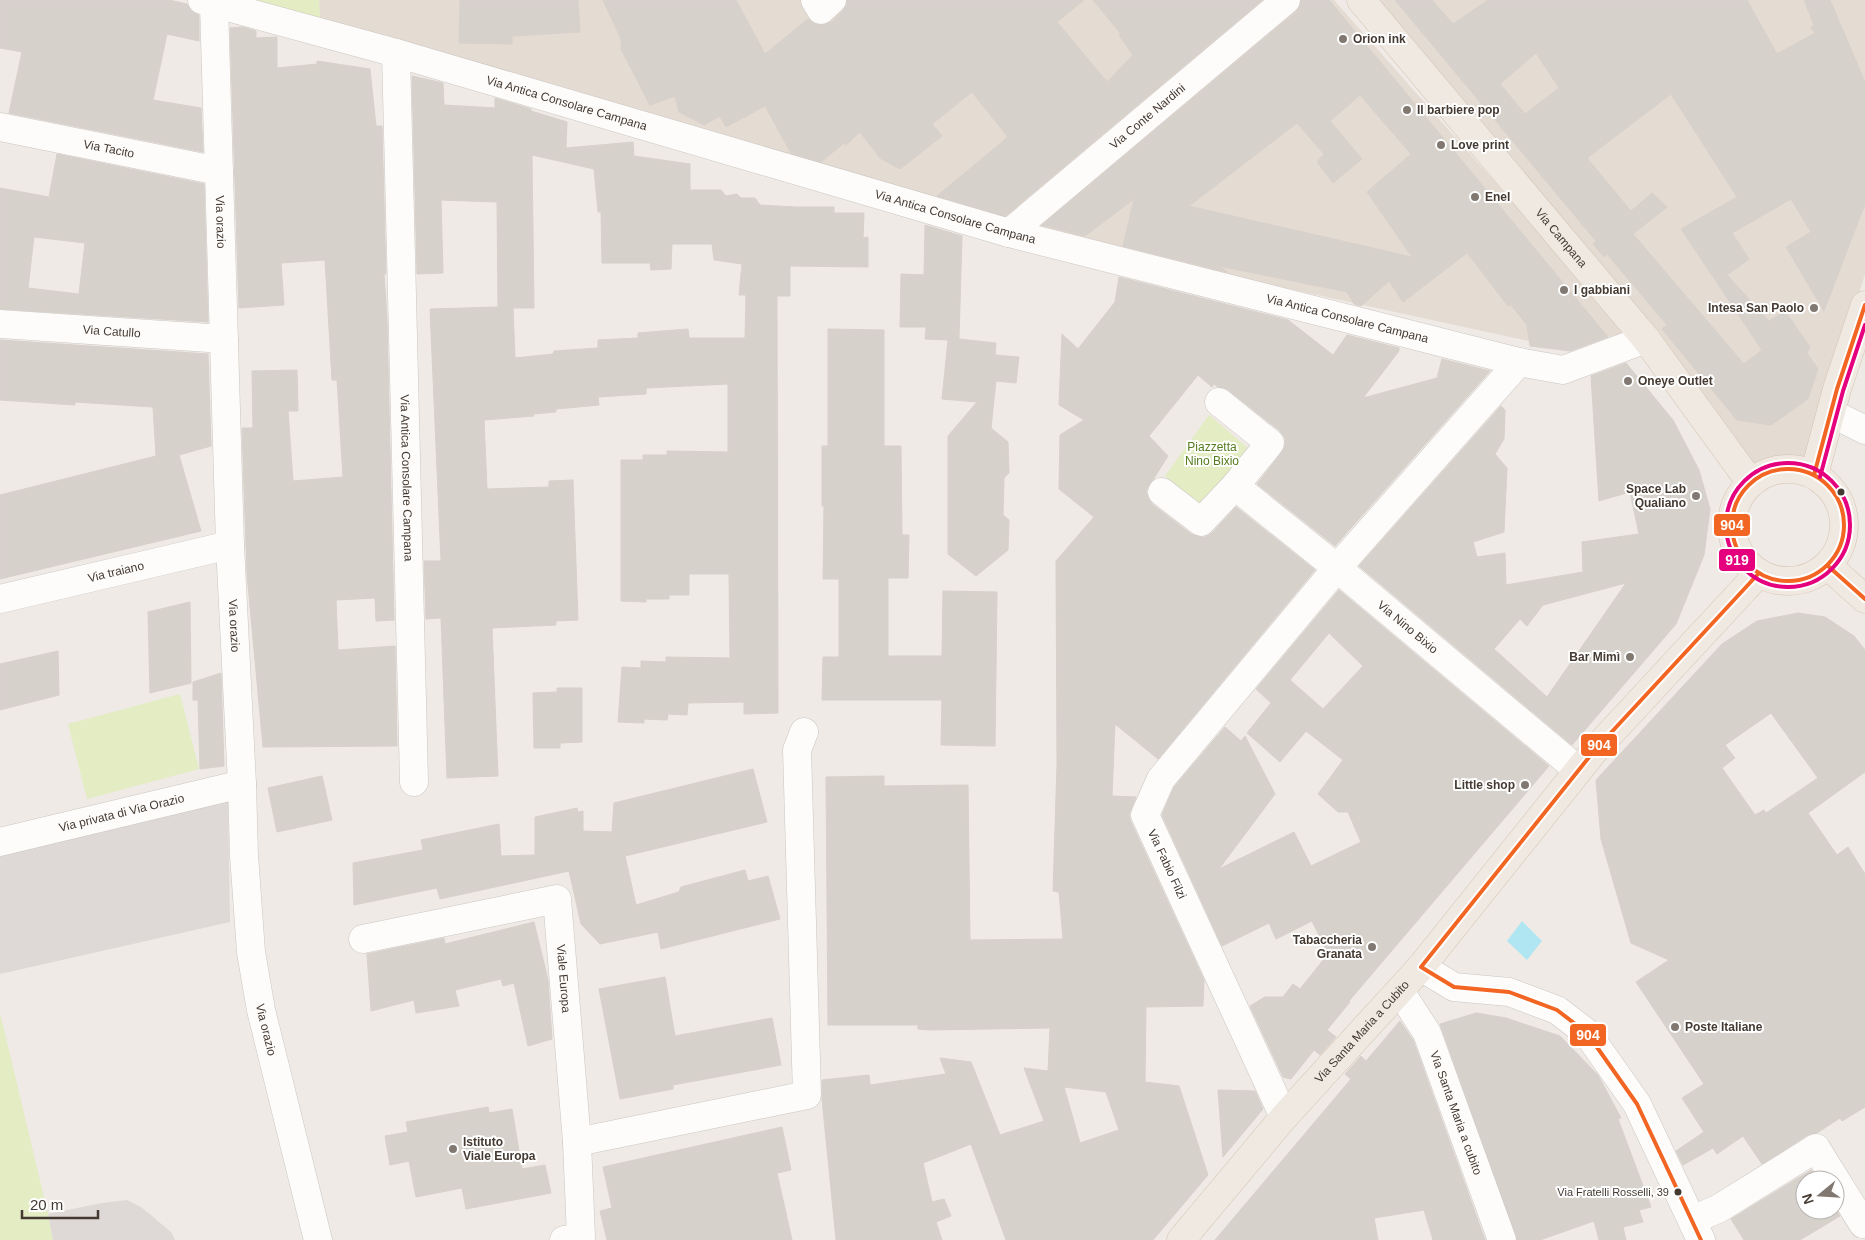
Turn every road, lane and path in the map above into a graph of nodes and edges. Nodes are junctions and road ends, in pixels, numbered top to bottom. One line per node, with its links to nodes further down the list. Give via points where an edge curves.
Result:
1 (814, 0): 2 (street, via 820,10)
2 (832, 0)
3 (1286, 0): 9 (street, Via Conte Nardini)
4 (1362, 0): 13 (main road, Via Campana)
5 (208, 2): 6 (street, Via Antica Consolare Campana); 8 (street, Via orazio)
6 (396, 53): 9 (street, Via Antica Consolare Campana); 30 (street, Via Antica Consolare Campana)
7 (0, 127): 8 (street, Via Tacito)
8 (219, 171): 12 (street, Via orazio)
9 (1009, 233): 14 (street, Via Antica Consolare Campana)
10 (1865, 305): 16 (main road)
11 (0, 324): 12 (street, Via Catullo)
12 (224, 339): 22 (street, Via orazio)
13 (1646, 339): 14 (street, Via Antica Consolare Campana, via 1564,370); 19 (main road, Via Campana)
14 (1519, 362): 24 (street, Via Fabio Filzi)
15 (1219, 402): 20 (street, via 1270,443)
16 (1831, 413): 17 (street); 18 (main road)
17 (1865, 430)
18 (1814, 475): 19 (main road, via 1781,469); 23 (main road, via 1838,498 1844,516 1844,534)
19 (1751, 483): 25 (main road, via 1739,497 1733,513 1732,530 1736,547)
20 (1235, 486): 21 (street, via 1201,522); 24 (street, Via Nino Bixio)
21 (1162, 492)
22 (230, 545): 26 (street, Via traiano); 31 (street, Via orazio)
23 (1828, 566): 25 (main road, via 1812,577 1794,582 1776,581); 27 (main road)
24 (1337, 568): 29 (street, Via Nino Bixio); 36 (street, Via Fabio Filzi, via 1161,779 1145,816)
25 (1758, 574): 29 (main road, Via Santa Maria a Cubito)
26 (0, 599)
27 (1865, 599)
28 (804, 732): 37 (street, via 797,750 807,1095)
29 (1578, 770): 34 (main road, Via Santa Maria a Cubito)
30 (414, 782)
31 (242, 784): 32 (street, Via privata di Via Orazio); 40 (street, Via orazio, via 251,952)
32 (0, 842)
33 (363, 939): 37 (street, Viale Europa, via 557,899)
34 (1421, 967): 35 (main road, Via Santa Maria a Cubito); 39 (street, via 1454,987 1510,992 1557,1010 1587,1033 1637,1104)
35 (1400, 991): 36 (main road, Via Santa Maria a Cubito); 43 (street, Via Santa Maria a cubito, via 1427,1033)
36 (1284, 1117): 42 (main road, Via Santa Maria a Cubito)
37 (577, 1142): 41 (street, Viale Europa, via 581,1237)
38 (1863, 1224): 39 (street, via 1816,1148 1718,1209)
39 (1696, 1230)
40 (313, 1239)
41 (564, 1240)
42 (1181, 1240)
43 (1502, 1240)

